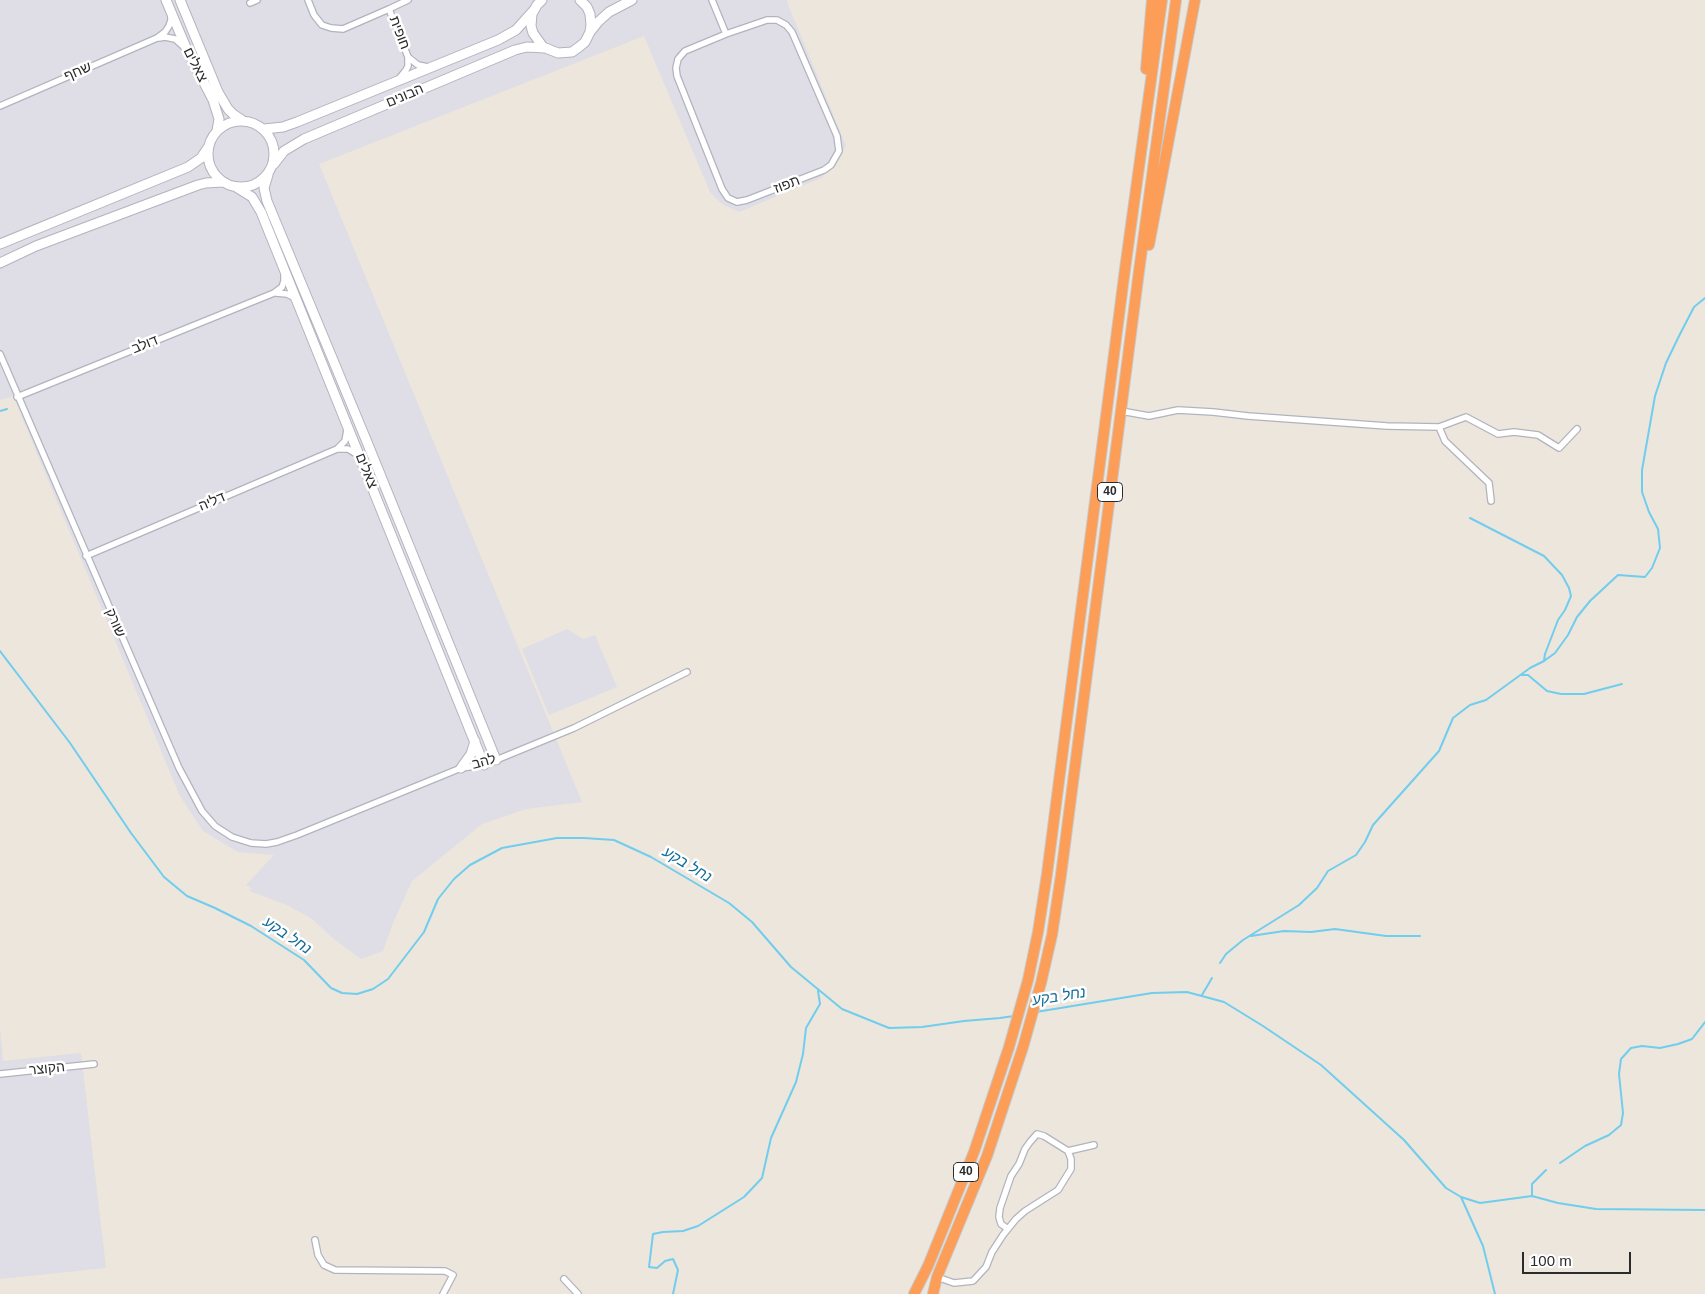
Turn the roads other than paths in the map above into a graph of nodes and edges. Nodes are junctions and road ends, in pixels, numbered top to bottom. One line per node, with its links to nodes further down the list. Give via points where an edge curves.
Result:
1 (166, 0): 16 (street, צאלים)
2 (180, 0): 26 (street, צאלים, via 218,92 233,114)
3 (257, 0): 13 (street)
4 (308, 0): 15 (street, חופית, via 322,25 331,28 343,29)
5 (408, 0): 15 (street, חופית)
6 (580, 0): 17 (street, via 590,14)
7 (632, 0): 17 (street, via 609,12)
8 (712, 0): 18 (street)
9 (1152, 0): 34 (highway)
10 (1162, 0): 34 (highway, 40)
11 (1176, 0): 41 (highway, 40)
12 (1195, 0): 41 (highway)
13 (250, 3)
14 (537, 4): 20 (street, via 531,20 533,34); 23 (street, הבונים, via 516,30)
15 (389, 9): 22 (street, חופית)
16 (170, 11): 19 (street, via 169,26); 21 (street, צאלים)
17 (590, 32): 20 (street, הבונים, via 585,42 572,52 558,53)
18 (726, 34): 18 (street, תפוז, via 767,20 786,24 837,136 839,151 824,170 737,202 728,198 718,180 676,68 685,51)
19 (157, 38): 21 (street, via 175,39); 25 (street, שחף)
20 (544, 48): 30 (street, הבונים, via 515,50 304,139 284,151)
21 (187, 50): 28 (street, צאלים, via 216,108 219,119)
22 (408, 57): 23 (street, חופית, via 418,65); 24 (street, חופית, via 406,70)
23 (431, 68): 24 (street, הבונים)
24 (395, 83): 27 (street, הבונים, via 283,127)
25 (0, 106)
26 (243, 120): 27 (street); 28 (street, via 233,121)
27 (264, 129): 30 (street, via 274,145)
28 (217, 131): 29 (street)
29 (209, 146): 32 (street, via 209,162 216,177); 35 (street, via 201,158 188,167)
30 (274, 164): 31 (street)
31 (268, 175): 33 (street, via 254,185); 53 (street, צאלים, via 264,188 267,201)
32 (223, 182): 33 (street); 36 (street, via 206,182 36,246)
33 (236, 187): 37 (street, צאלים, via 248,193 257,204)
34 (1136, 193): 67 (highway, 40, via 1038,932 1009,1047 974,1152)
35 (0, 244)
36 (0, 263)
37 (283, 267): 38 (street, via 284,281); 39 (street, צאלים)
38 (274, 293): 39 (street, via 292,295); 42 (street, דולב)
39 (297, 300): 44 (street, צאלים)
40 (0, 354): 42 (street, שורק)
41 (1127, 360): 43 (highway, 40)
42 (17, 397): 50 (street, שורק)
43 (1120, 411): 45 (street, via 1149,416 1178,410 1309,422); 63 (highway, 40, via 1052,935 1023,1047 987,1156)
44 (346, 422): 47 (street, via 346,438); 48 (street, צאלים)
45 (1439, 427): 46 (street, via 1466,417 1498,434 1538,435 1559,448); 49 (street, via 1445,442 1489,483)
46 (1577, 429)
47 (337, 449): 48 (street, via 352,451); 50 (street, דליה)
48 (361, 459): 52 (street, צאלים)
49 (1491, 501)
50 (86, 556): 56 (street, שורק, via 179,768 202,811 222,832 232,837 250,843)
51 (687, 672): 53 (street, להב, via 574,728)
52 (475, 740): 54 (street, צאלים); 55 (street, via 471,754)
53 (496, 760): 54 (street, להב)
54 (484, 764): 55 (street, להב)
55 (461, 768): 56 (street, להב)
56 (277, 842)
57 (94, 1064): 58 (street, הקוצר)
58 (0, 1074)
59 (1094, 1145): 60 (street)
60 (1068, 1151): 61 (street, via 1071,1169 1058,1190 1025,1211); 61 (street, via 1037,1134 1030,1142 1011,1176 1000,1208 1001,1224)
61 (1008, 1229): 63 (street, via 986,1267 973,1281 954,1283)
62 (315, 1240): 65 (street, via 324,1265 335,1270 445,1271 453,1274)
63 (938, 1277): 68 (highway, 40)
64 (564, 1279): 66 (street)
65 (443, 1294)
66 (578, 1294)
67 (914, 1294)
68 (932, 1294)

